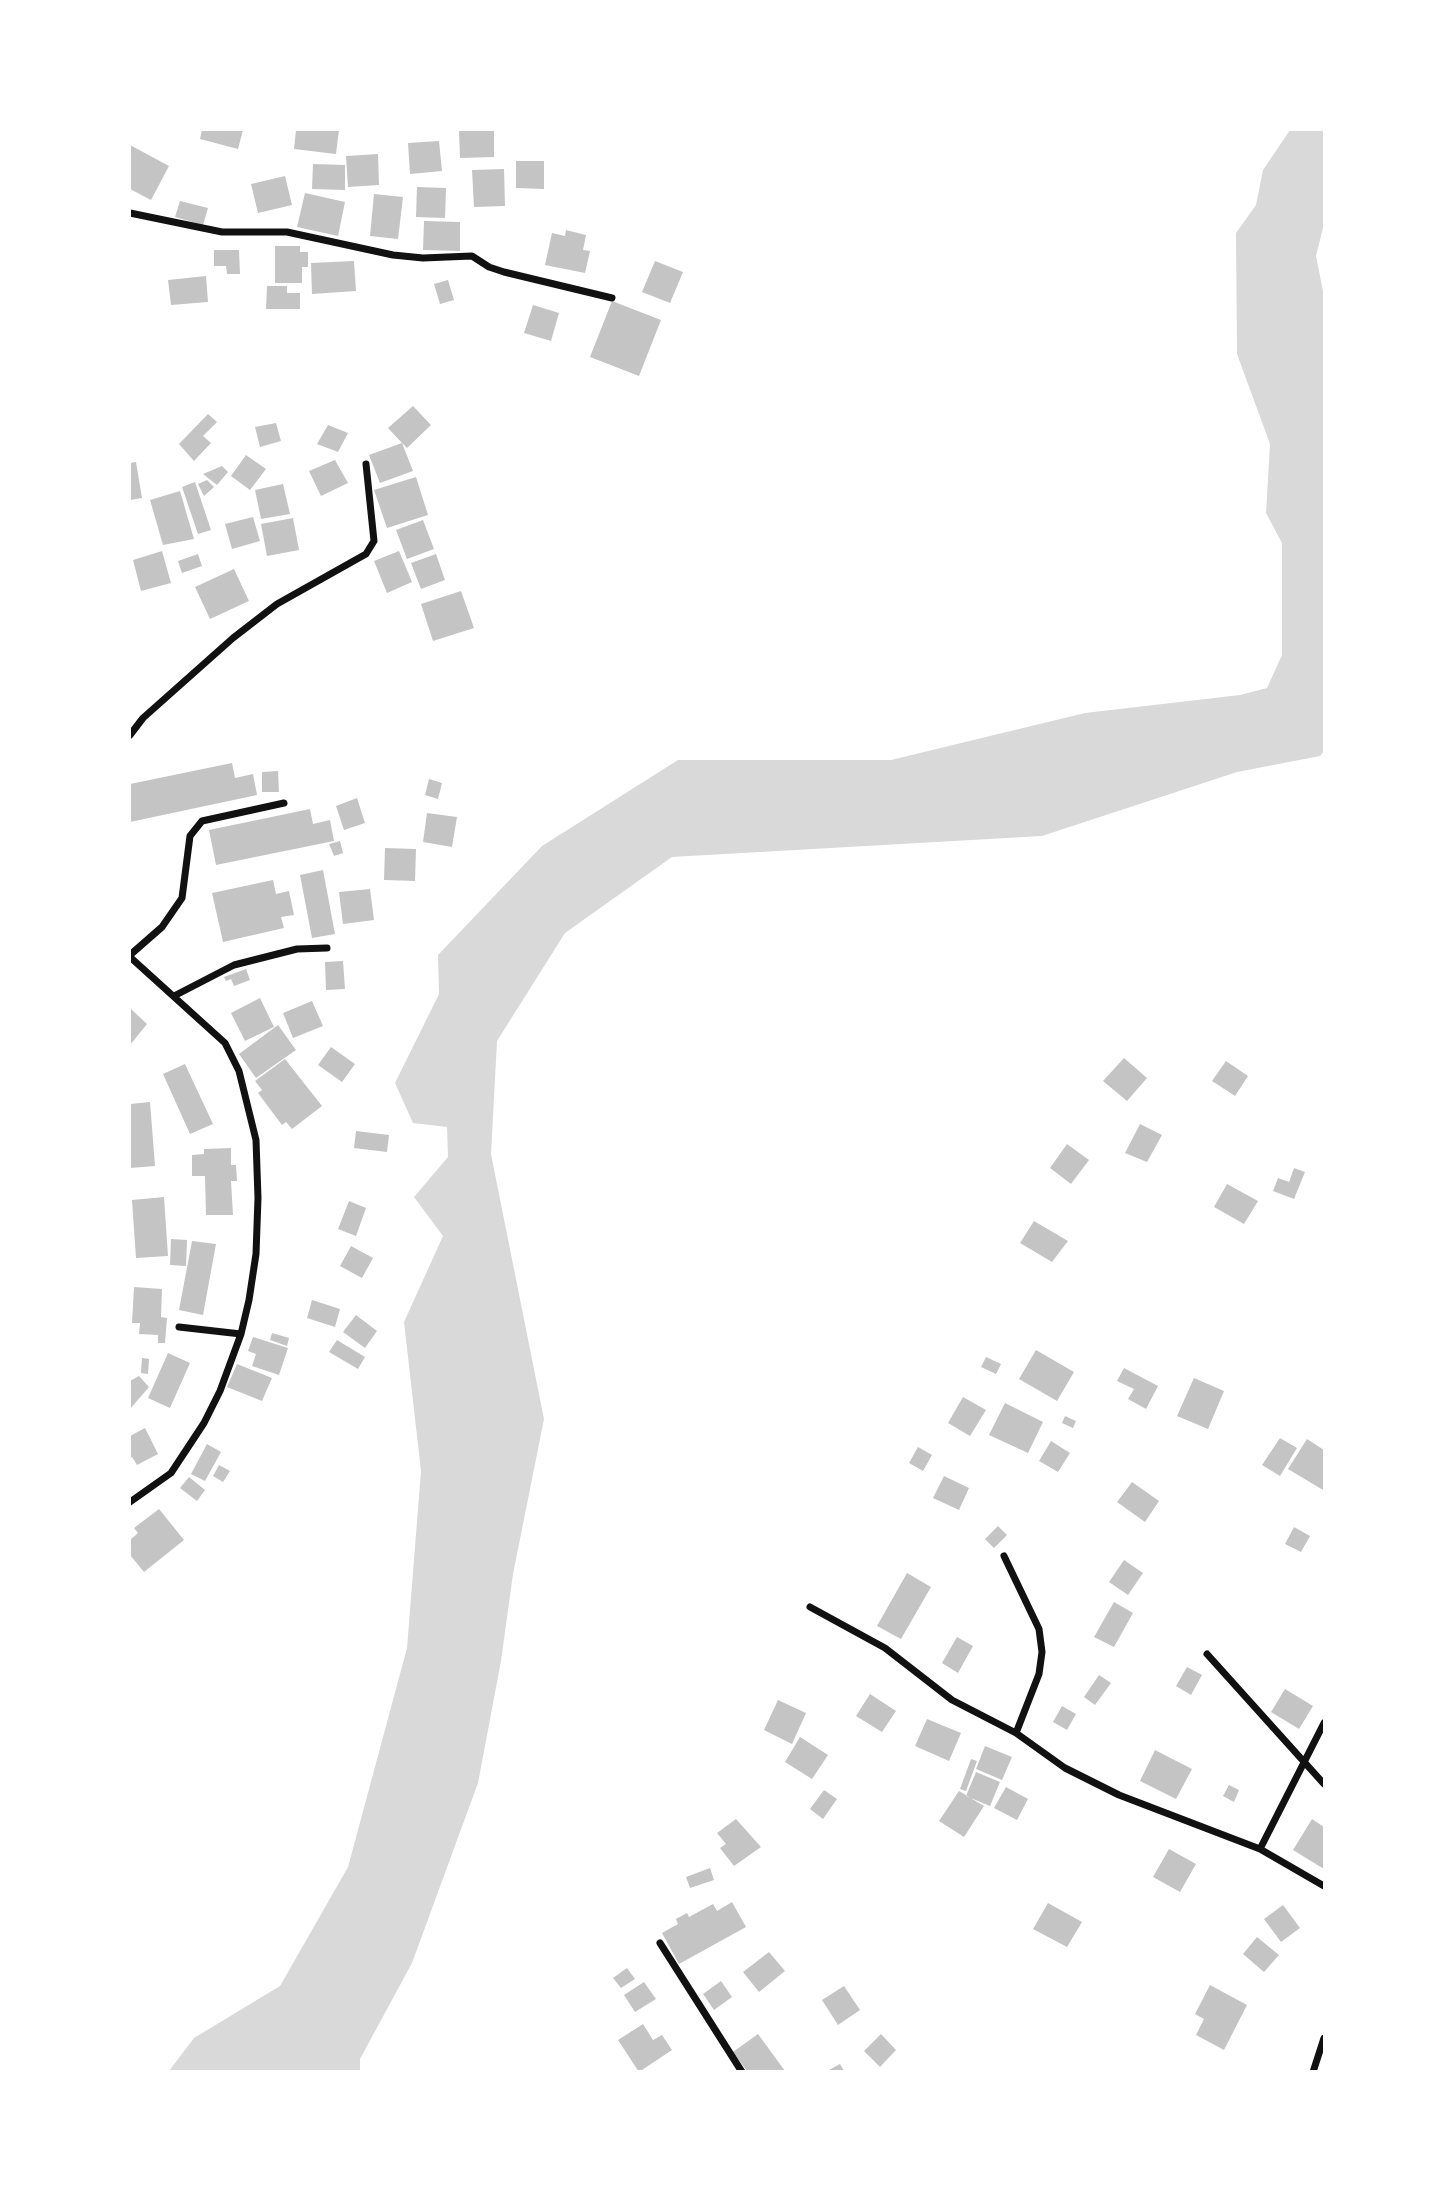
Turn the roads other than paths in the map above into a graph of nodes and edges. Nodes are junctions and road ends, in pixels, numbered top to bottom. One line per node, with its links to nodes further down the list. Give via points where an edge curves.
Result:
1 (130, 213): 2 (street, via 222,232 286,232 393,255 472,256 504,272)
2 (612, 298)
3 (366, 464): 4 (street, via 374,541 366,554 277,604 143,718)
4 (130, 735)
5 (284, 803): 7 (street, via 202,821 190,836 182,898 162,927)
6 (327, 947): 8 (street, via 297,949 234,965)
7 (130, 956): 8 (street)
8 (174, 996): 10 (street, via 225,1043 239,1071 256,1140 256,1254)
9 (179, 1327): 10 (street)
10 (241, 1334): 11 (street, via 220,1391 171,1473)
11 (130, 1502)
12 (1004, 1556): 16 (street, via 1040,1629 1042,1651 1039,1674)
13 (810, 1608): 16 (street, via 885,1648 952,1700)
14 (1208, 1654): 17 (street)
15 (1325, 1723): 17 (street)
16 (1016, 1733): 19 (street, via 1065,1768 1119,1795)
17 (1305, 1760): 18 (street); 19 (street)
18 (1325, 1784)
19 (1259, 1849): 20 (street)
20 (1325, 1886)
21 (660, 1943): 23 (street)
22 (1325, 2038): 24 (street)
23 (742, 2071)
24 (1312, 2071)

